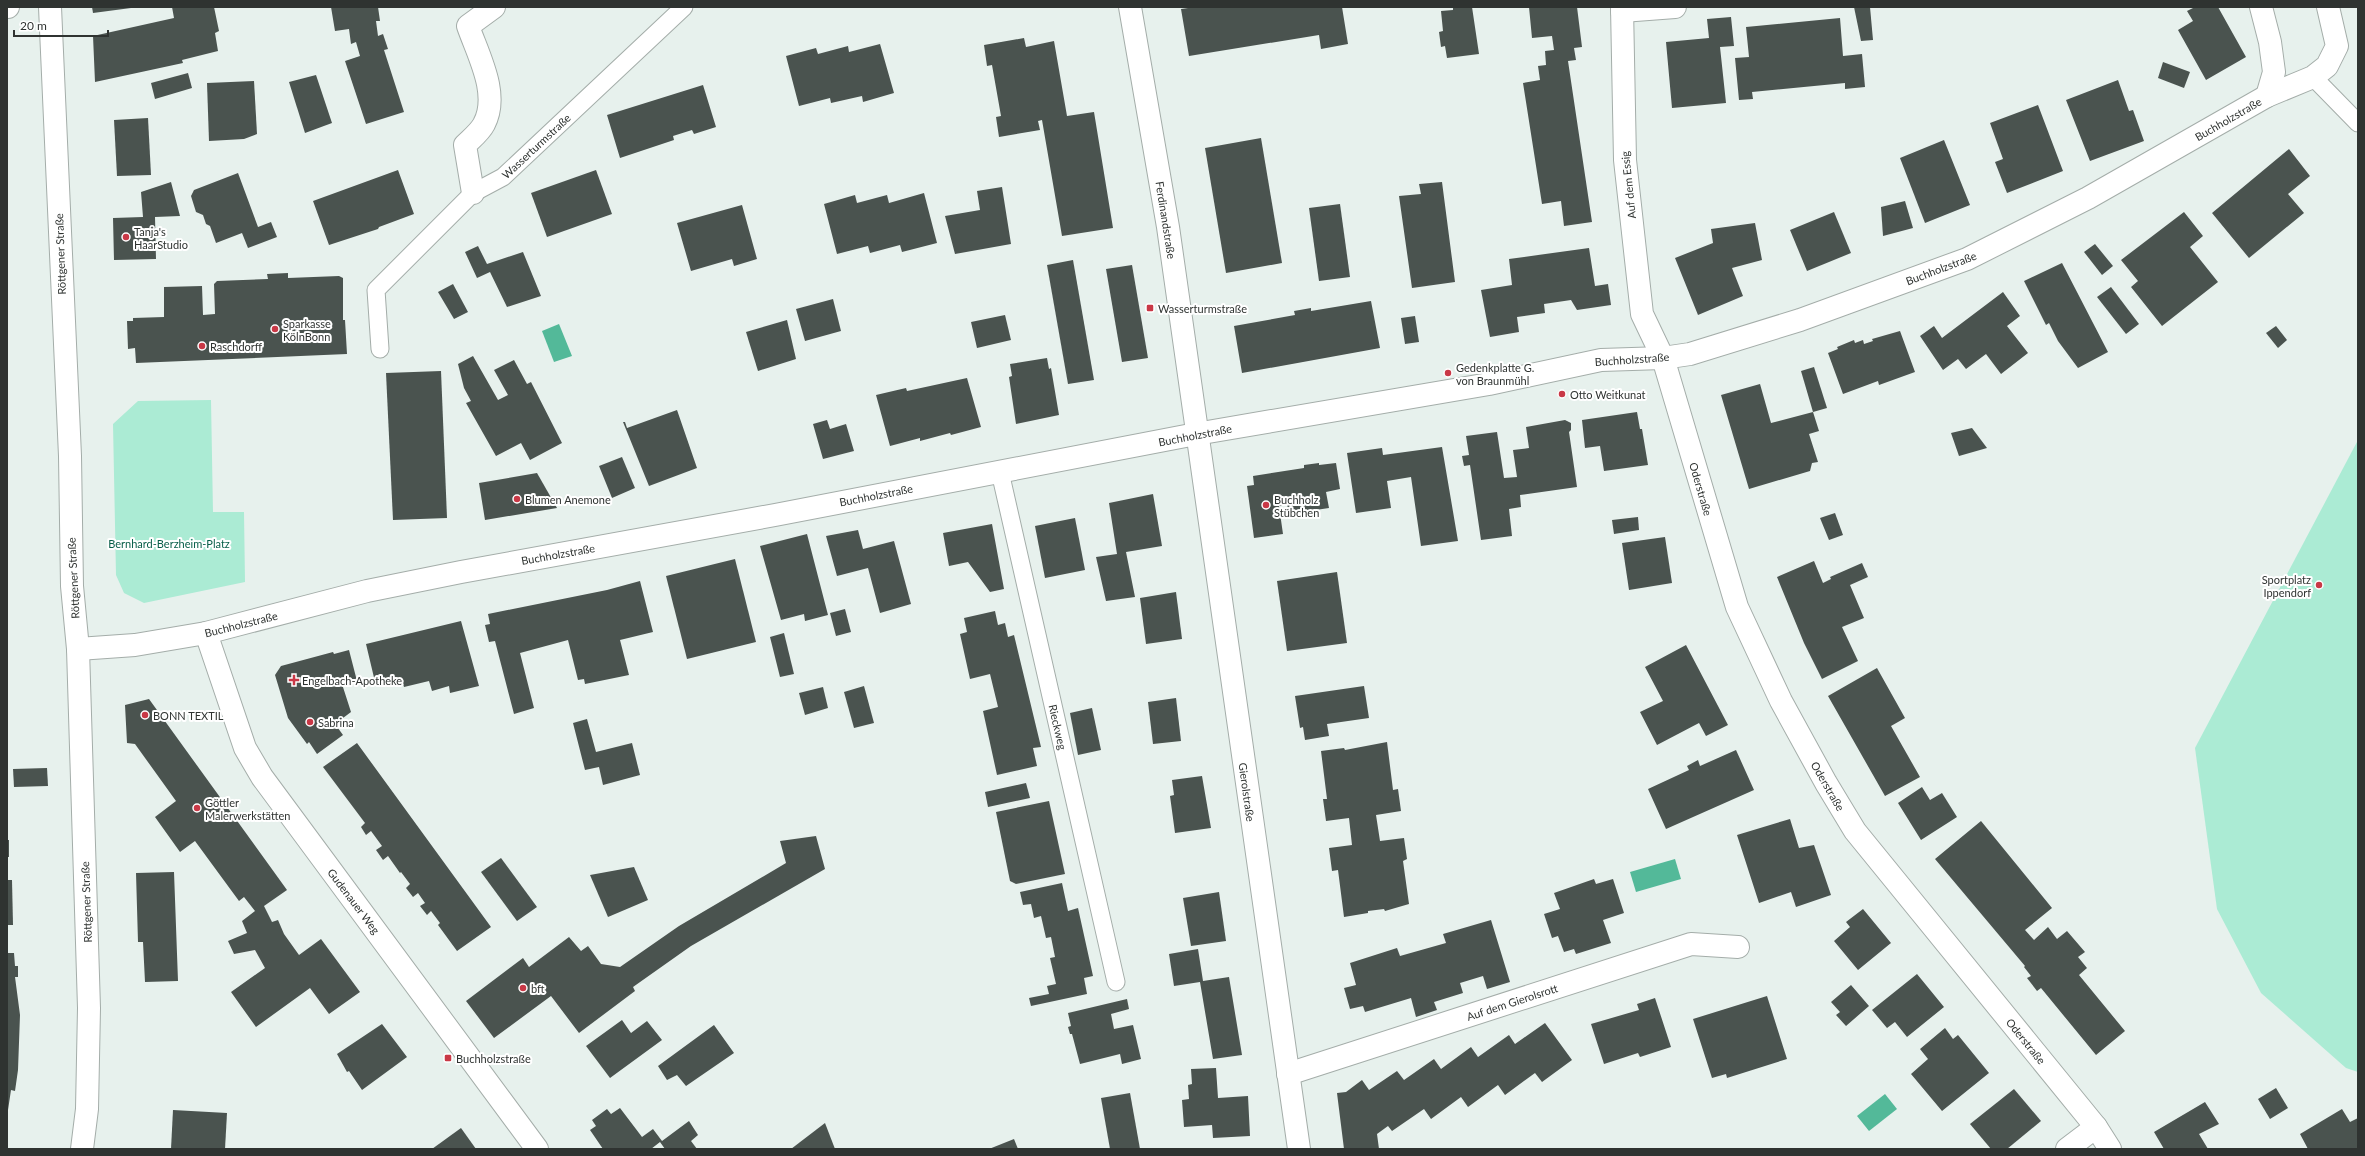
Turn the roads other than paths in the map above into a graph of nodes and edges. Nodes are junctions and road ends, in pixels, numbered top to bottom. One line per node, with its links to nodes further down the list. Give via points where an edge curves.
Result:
1 (50, 7): 18 (street, Röttgener Straße, via 70,456 72,586)
2 (494, 7): 12 (street, via 468,26 491,101 484,125 465,145)
3 (684, 7): 12 (lane, Wasserturmstraße, via 503,178)
4 (1130, 7): 15 (street, Ferdinandstraße, via 1168,227)
5 (1675, 7): 8 (street)
6 (2261, 7): 10 (street, Buchholzstraße, via 2274,72)
7 (2328, 7): 9 (street, Buchholzstraße, via 2337,46 2327,66)
8 (1622, 9): 14 (street, Auf dem Essig, via 1625,160 1642,314)
9 (2313, 77): 10 (street, Buchholzstraße); 11 (lane)
10 (2267, 96): 14 (street, Buchholzstraße, via 2088,198 1967,259 1800,320 1690,354)
11 (2358, 124)
12 (472, 193): 13 (lane, Wasserturmstraße, via 376,290)
13 (380, 349)
14 (1664, 358): 15 (street, Buchholzstraße, via 1601,360 1489,384); 22 (street, Oderstraße, via 1736,607 1781,701 1826,783 1855,831)
15 (1196, 434): 16 (street, Buchholzstraße); 21 (street, Gierolstraße)
16 (1000, 472): 17 (street, Buchholzstraße, via 367,591); 20 (lane, Rieckweg)
17 (206, 633): 18 (street, Buchholzstraße, via 135,645); 24 (street, Gudenauer Weg, via 245,748 262,777)
18 (78, 649): 23 (street, Röttgener Straße, via 89,1008 87,1109)
19 (1738, 948): 21 (street, Auf dem Gierolsrott, via 1692,944)
20 (1116, 982)
21 (1288, 1074): 25 (street, Gierolstraße)
22 (2096, 1127): 26 (street); 27 (street, Oderstraße)
23 (82, 1149)
24 (537, 1149)
25 (1298, 1149)
26 (2067, 1149)
27 (2110, 1149)

